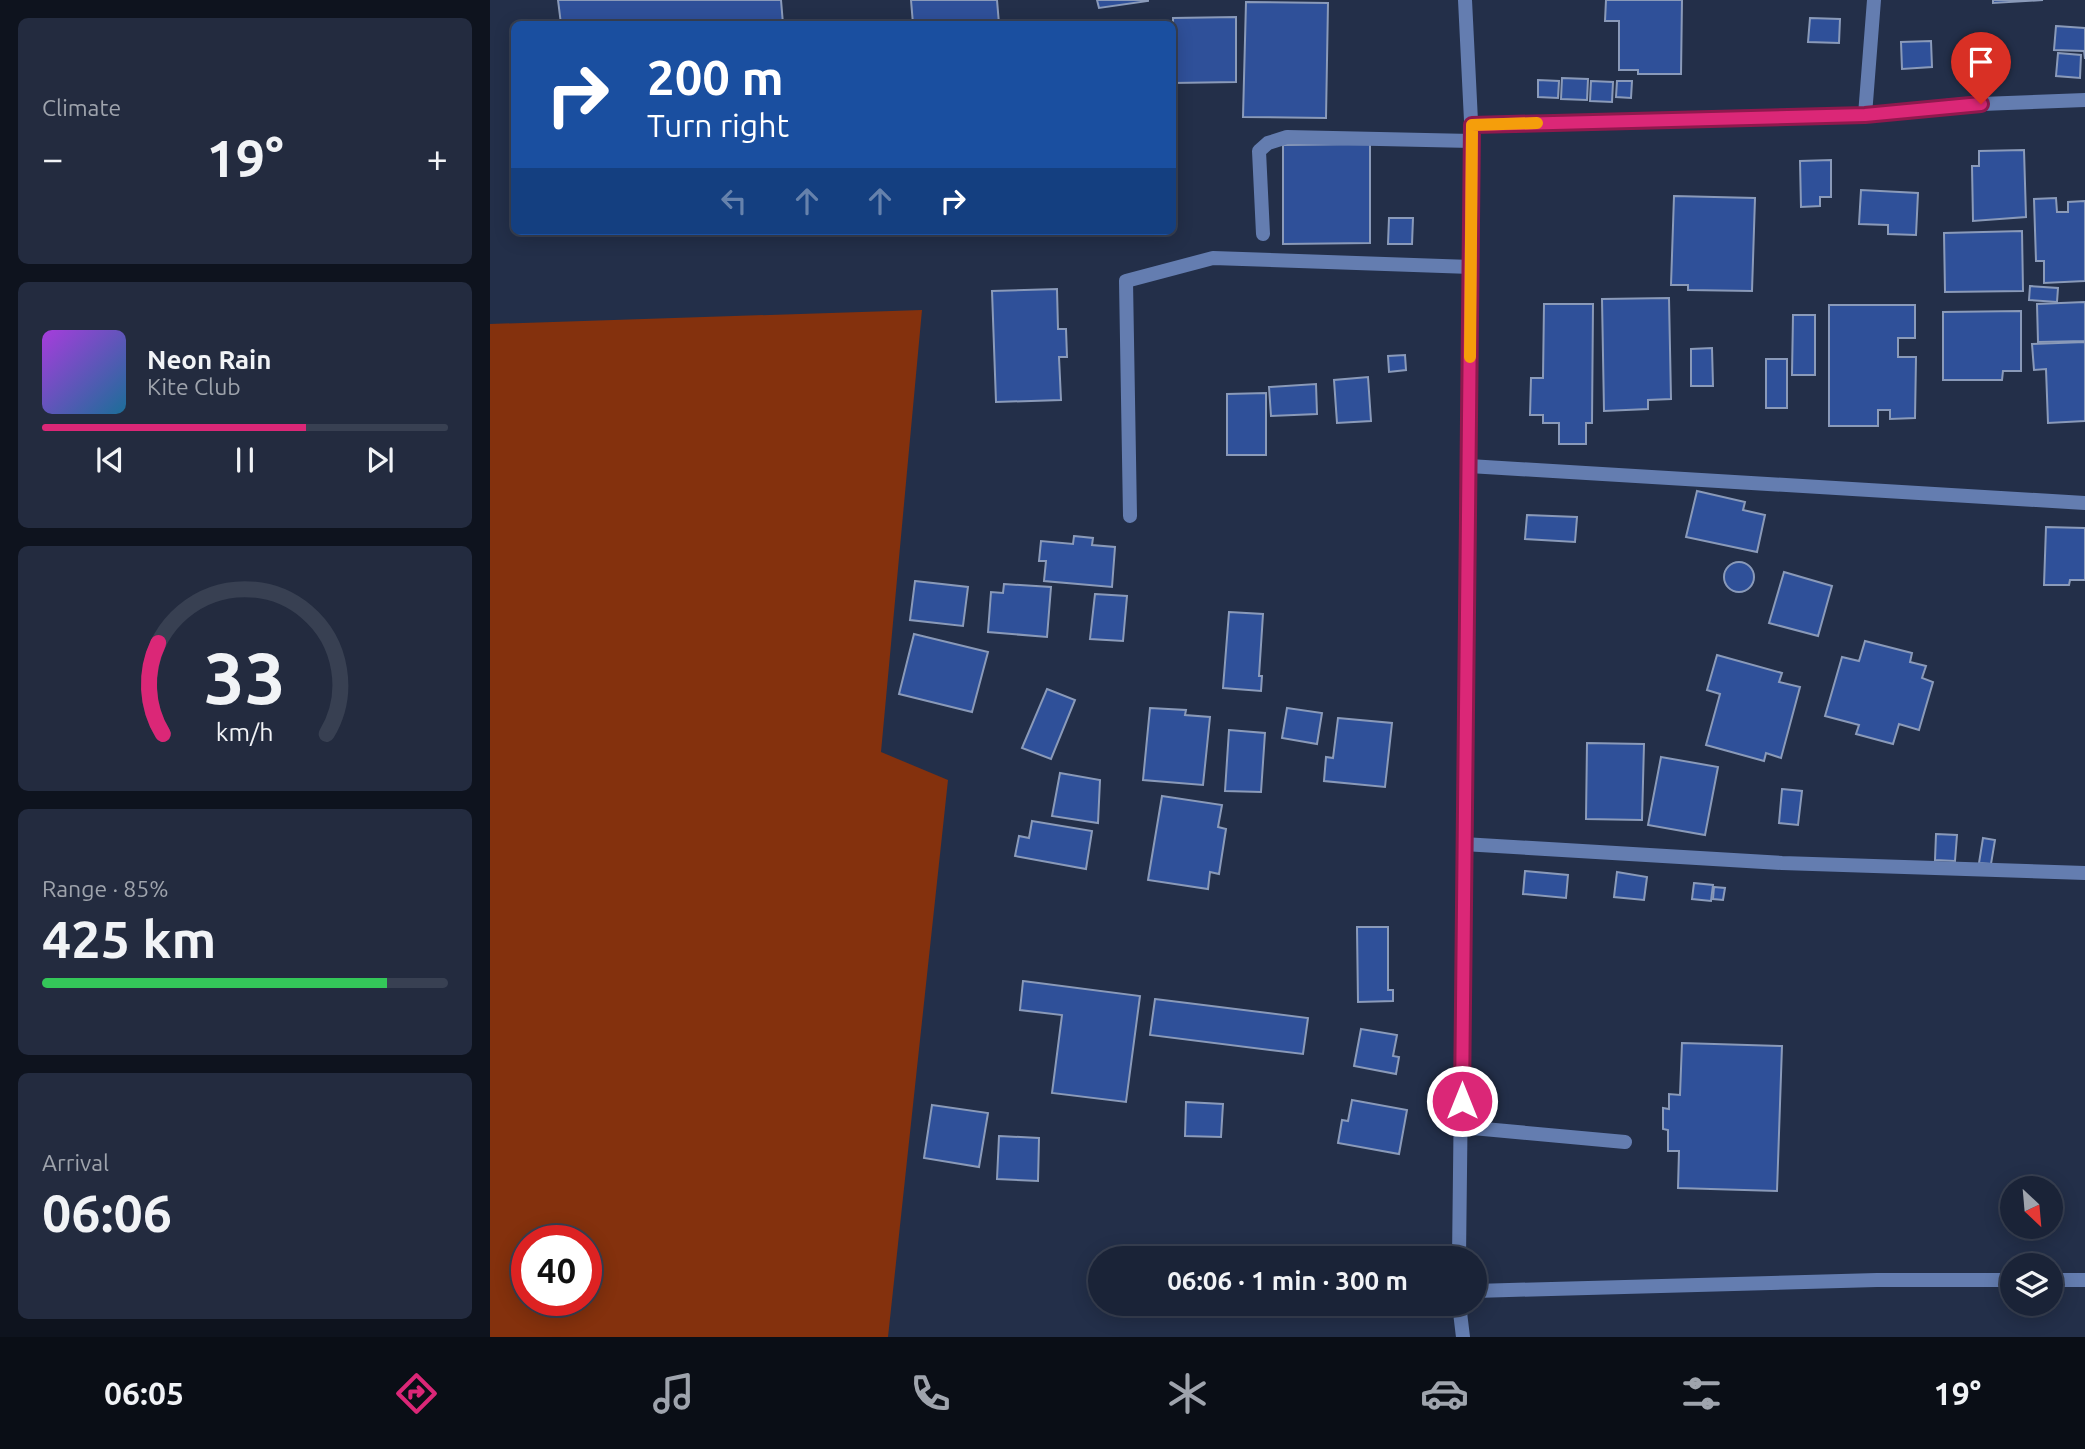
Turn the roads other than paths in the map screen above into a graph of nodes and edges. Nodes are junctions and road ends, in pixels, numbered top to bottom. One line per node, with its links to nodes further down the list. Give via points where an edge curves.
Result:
1 (1465, 0): 5 (street)
2 (1874, 0): 4 (street)
3 (2085, 100): 4 (street, via 1955,105)
4 (1865, 115): 5 (street)
5 (1472, 125): 6 (street)
6 (1472, 141): 7 (street, via 1287,137 1268,143 1259,151); 8 (street)
7 (1264, 234)
8 (1471, 267): 9 (street); 11 (street, via 1213,258 1126,281)
9 (1469, 466): 10 (street); 12 (street)
10 (2085, 503)
11 (1130, 516)
12 (1463, 844): 13 (street, via 1782,863); 14 (street)
13 (2085, 873)
14 (1462, 1127): 15 (street); 16 (street)
15 (1625, 1142)
16 (1459, 1246)
17 (2000, 1280): 20 (street)
18 (2063, 1280): 19 (street)
19 (2085, 1280)
20 (1487, 1291)
21 (1460, 1316): 22 (street)
22 (1463, 1337)

